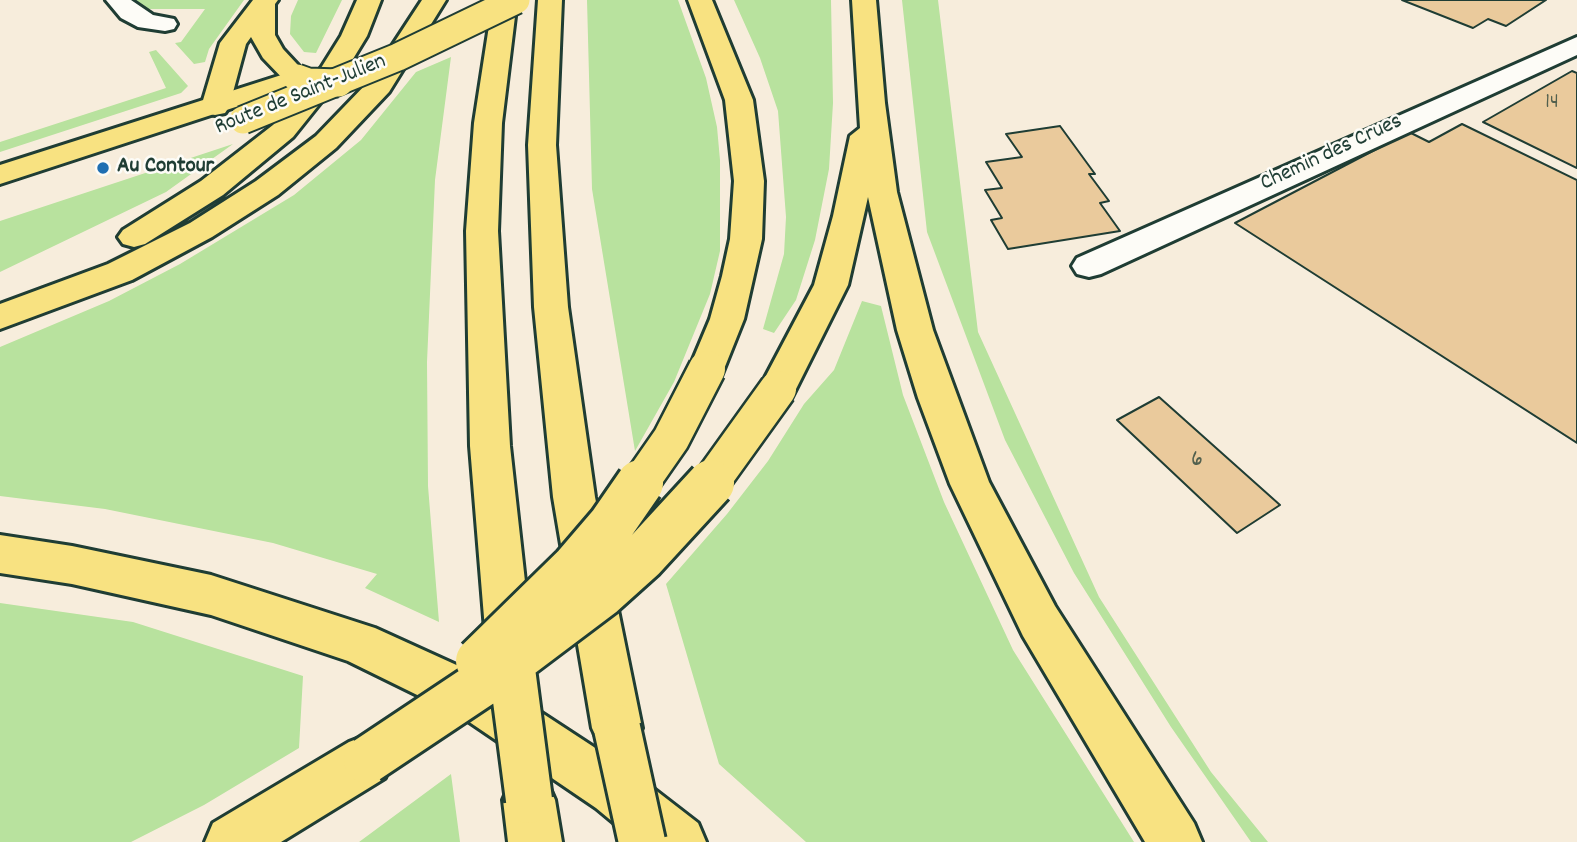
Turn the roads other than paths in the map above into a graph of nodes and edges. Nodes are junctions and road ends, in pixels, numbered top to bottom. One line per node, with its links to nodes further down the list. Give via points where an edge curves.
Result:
1 (118, 0): 11 (street, via 147,22)
2 (369, 0): 20 (main road, via 354,36 310,101 251,159 171,216 81,265)
3 (434, 0): 21 (main road, via 386,76 354,115 267,188 120,272)
4 (472, 0): 13 (main road, Route de Saint-Julien)
5 (505, 0): 24 (main road, bridge, via 488,123 482,231 490,446)
6 (516, 0): 14 (main road, Route de Saint-Julien, bridge)
7 (550, 0): 26 (main road, bridge, via 542,145 551,307 574,497)
8 (700, 0): 23 (main road, bridge, via 739,100 749,181 739,276 707,369 650,472 575,567 480,660)
9 (864, 0): 15 (main road)
10 (265, 2): 13 (main road, via 262,35); 16 (main road, via 233,43)
11 (165, 24)
12 (1577, 46): 19 (street, Chemin des Crues)
13 (286, 79): 14 (main road, bridge); 16 (main road, Route de Saint-Julien)
14 (339, 83): 18 (main road, Route de Saint-Julien, bridge, via 103,168)
15 (871, 103): 23 (main road, bridge, via 831,285 778,389 724,467 642,558 550,634); 28 (main road, via 895,258 930,375 970,484 1039,621)
16 (215, 107): 17 (main road, Route de Saint-Julien)
17 (0, 174)
18 (0, 199)
19 (1089, 266)
20 (0, 301)
21 (0, 317)
22 (0, 554): 27 (main road, via 212,595 359,643 478,700 603,783)
23 (367, 760): 25 (main road)
24 (532, 821)
25 (232, 842)
26 (642, 842)
27 (679, 842)
28 (1175, 842)

